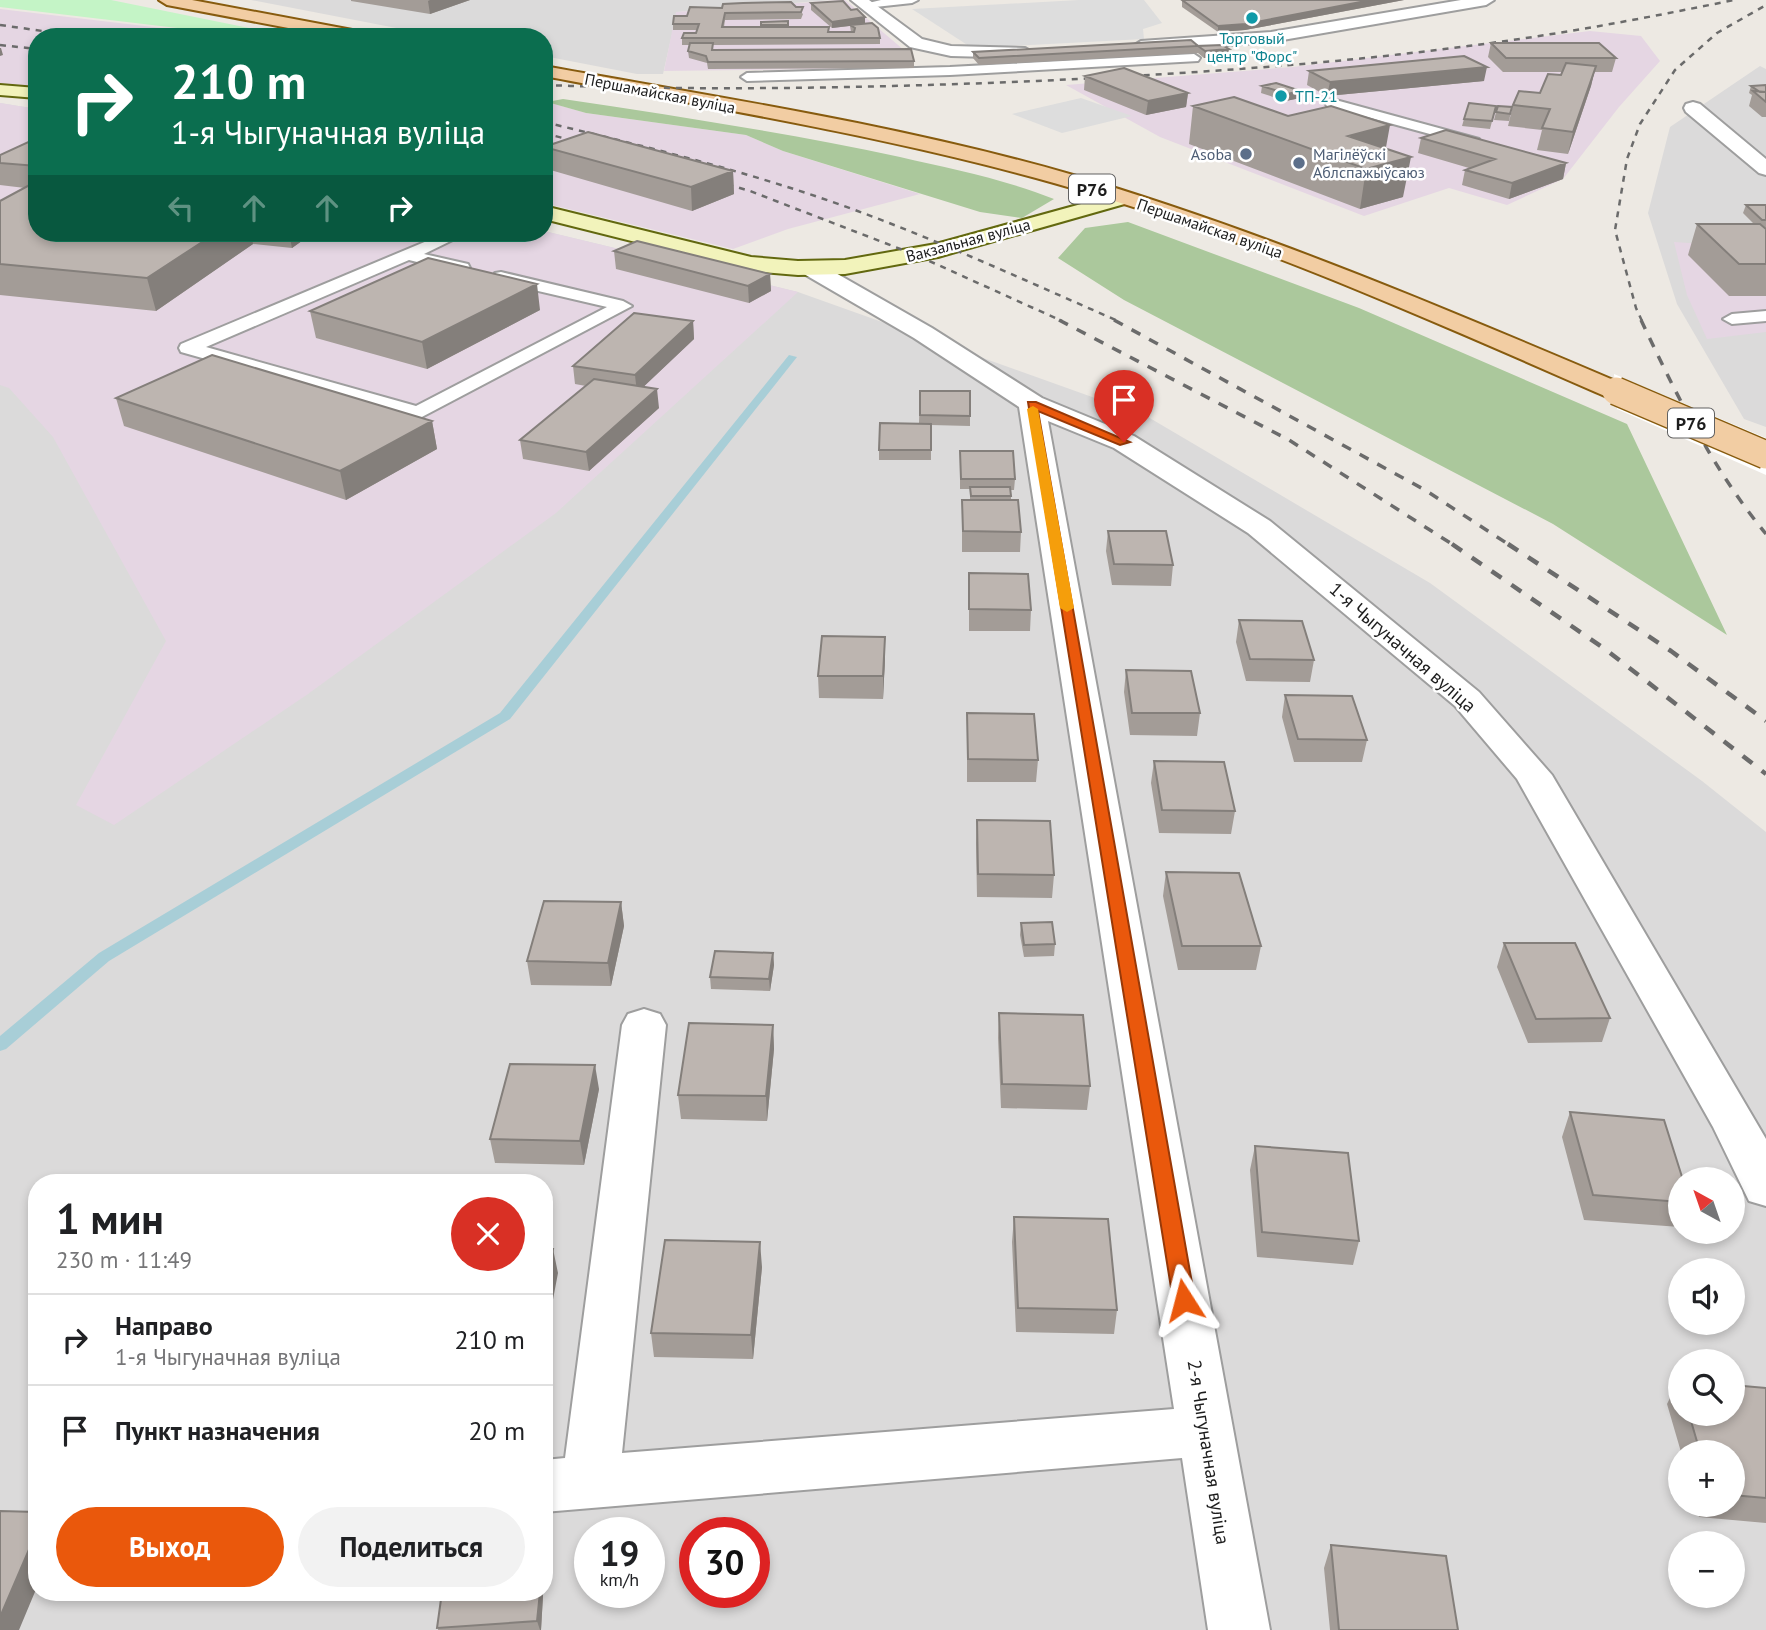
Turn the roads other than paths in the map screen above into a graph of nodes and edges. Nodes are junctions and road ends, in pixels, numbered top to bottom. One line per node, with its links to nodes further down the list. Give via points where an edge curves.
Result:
1 (167, 0): 6 (main road)
2 (910, 0): 4 (lane); 5 (lane)
3 (1486, 0): 7 (street, via 1271,37 1007,54)
4 (862, 3): 7 (street, via 916,43)
5 (924, 8)
6 (315, 28)
7 (951, 51): 9 (lane, via 947,60)
8 (1194, 58): 9 (lane)
9 (950, 71): 11 (lane)
10 (553, 73): 18 (main road, Першамайская вуліца / Р76, via 918,143)
11 (747, 77)
12 (0, 90): 13 (main road)
13 (28, 92)
14 (1332, 103): 16 (lane)
15 (1693, 108): 17 (street)
16 (1492, 147)
17 (1766, 169)
18 (1121, 199): 22 (main road, Вакзальная вуліца, via 950,247 867,264); 26 (main road, Першамайская вуліца / Р76, bridge, via 1349,277)
19 (553, 214): 22 (main road, Вакзальная вуліца, via 751,264)
20 (436, 242): 21 (lane)
21 (405, 254): 21 (lane, via 623,306 418,413 188,348)
22 (812, 269): 25 (street, Вакзальная вуліца, via 923,333)
23 (1766, 316): 24 (lane)
24 (1732, 320)
25 (1032, 404): 28 (street, 1-я Чыгуначная вуліца, via 1124,442 1259,527 1467,699 1533,775 1735,1125); 29 (street, 2-я Чыгуначная вуліца)
26 (1766, 454)
27 (644, 1025): 30 (street)
28 (1766, 1187)
29 (1206, 1431): 30 (street); 31 (street, 2-я Чыгуначная вуліца)
30 (568, 1483)
31 (1239, 1630)

